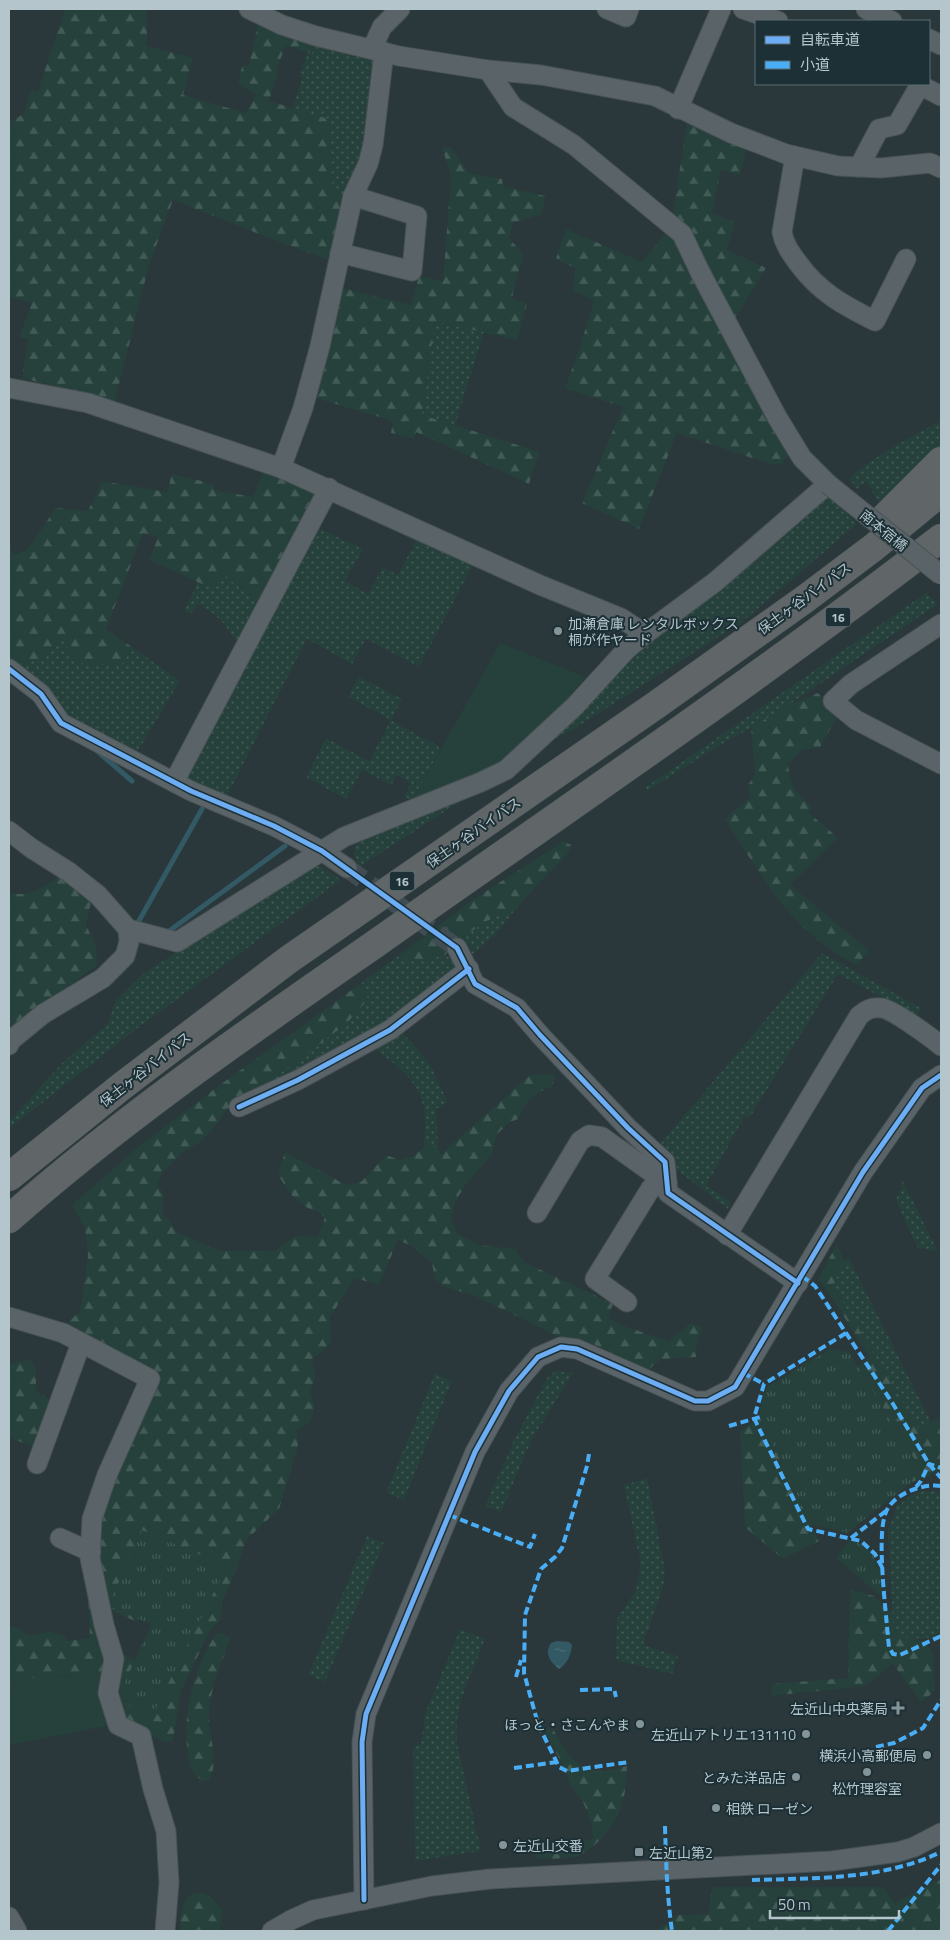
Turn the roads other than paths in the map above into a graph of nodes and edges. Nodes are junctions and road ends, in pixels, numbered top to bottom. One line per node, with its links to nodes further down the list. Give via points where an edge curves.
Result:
1 (249, 9): 10 (street, via 316,36)
2 (400, 9): 10 (street, via 382,27)
3 (607, 9): 4 (street, via 626,17)
4 (629, 9)
5 (720, 9): 15 (street)
6 (743, 9): 8 (street)
7 (866, 9): 9 (street)
8 (775, 20)
9 (890, 20)
10 (378, 51): 11 (street); 19 (street, via 373,145)
11 (488, 70): 15 (street, via 541,75 655,96); 25 (street, 南本宿橋, via 513,107 574,145 682,234 777,417 802,458)
12 (918, 85): 17 (street, via 897,125 879,129)
13 (921, 85): 14 (street)
14 (941, 96)
15 (678, 109): 16 (street, via 731,133)
16 (795, 156): 17 (street, via 838,166); 21 (street, via 782,232 784,244 810,280 838,302 875,321)
17 (859, 167): 18 (street, via 930,163)
18 (941, 168)
19 (353, 196): 20 (street); 20 (street, via 417,216 412,271)
20 (340, 253): 24 (street, via 303,408)
21 (906, 260)
22 (9, 388): 24 (street, via 88,404)
23 (941, 461): 31 (highway)
24 (281, 468): 26 (street)
25 (828, 484): 30 (street, 南本宿橋, bridge); 33 (street, via 715,582)
26 (329, 488): 33 (street, via 540,585 621,618); 37 (street)
27 (941, 492): 31 (highway, 保土ヶ谷バイパス / 16)
28 (941, 538): 35 (highway, 16, via 846,612)
29 (941, 564): 35 (highway, via 811,651)
30 (941, 575)
31 (805, 599): 48 (highway, 保土ヶ谷バイパス / 16, via 288,960)
32 (941, 624): 36 (street, via 851,684 833,701 856,720)
33 (645, 634): 39 (street, via 575,706 506,770 344,837)
34 (9, 669): 37 (street, via 41,694 61,723)
35 (732, 693): 51 (highway, 16, via 149,1106)
36 (941, 764)
37 (174, 782): 39 (street)
38 (9, 831): 41 (street, via 84,883)
39 (322, 851): 40 (street); 41 (street, via 177,942)
40 (347, 868)
41 (128, 930): 44 (street, via 125,956 103,978 43,1014)
42 (458, 948): 43 (street)
43 (469, 969): 47 (street, via 390,1030 298,1080); 49 (street, via 475,984 517,1008 628,1128 665,1162)
44 (9, 1044)
45 (941, 1046): 52 (street, via 929,1035 882,1007 868,1009 859,1016)
46 (941, 1075): 53 (street, via 922,1088 874,1158)
47 (239, 1107)
48 (9, 1176)
49 (667, 1176): 50 (street, via 651,1172 602,1137 589,1135 580,1141); 52 (street, via 668,1193); 54 (street, via 651,1188 595,1279)
50 (537, 1212)
51 (9, 1219)
52 (727, 1234): 53 (street)
53 (798, 1283): 61 (street, via 735,1387 708,1401 695,1401 577,1349 561,1347 538,1356 509,1391 475,1452 366,1714 362,1742)
54 (627, 1302)
55 (9, 1317): 56 (street, via 63,1333)
56 (81, 1343): 57 (street); 59 (street, via 150,1379 107,1475 92,1519)
57 (37, 1464)
58 (60, 1538): 59 (street)
59 (91, 1552): 64 (street, via 104,1625 114,1659 108,1693 118,1725 141,1736 166,1831 169,1882)
60 (941, 1834): 61 (street, via 898,1852 844,1860 490,1879 432,1886)
61 (364, 1900): 65 (street, via 313,1910)
62 (9, 1917): 63 (street)
63 (17, 1931)
64 (165, 1931)
65 (272, 1931)

